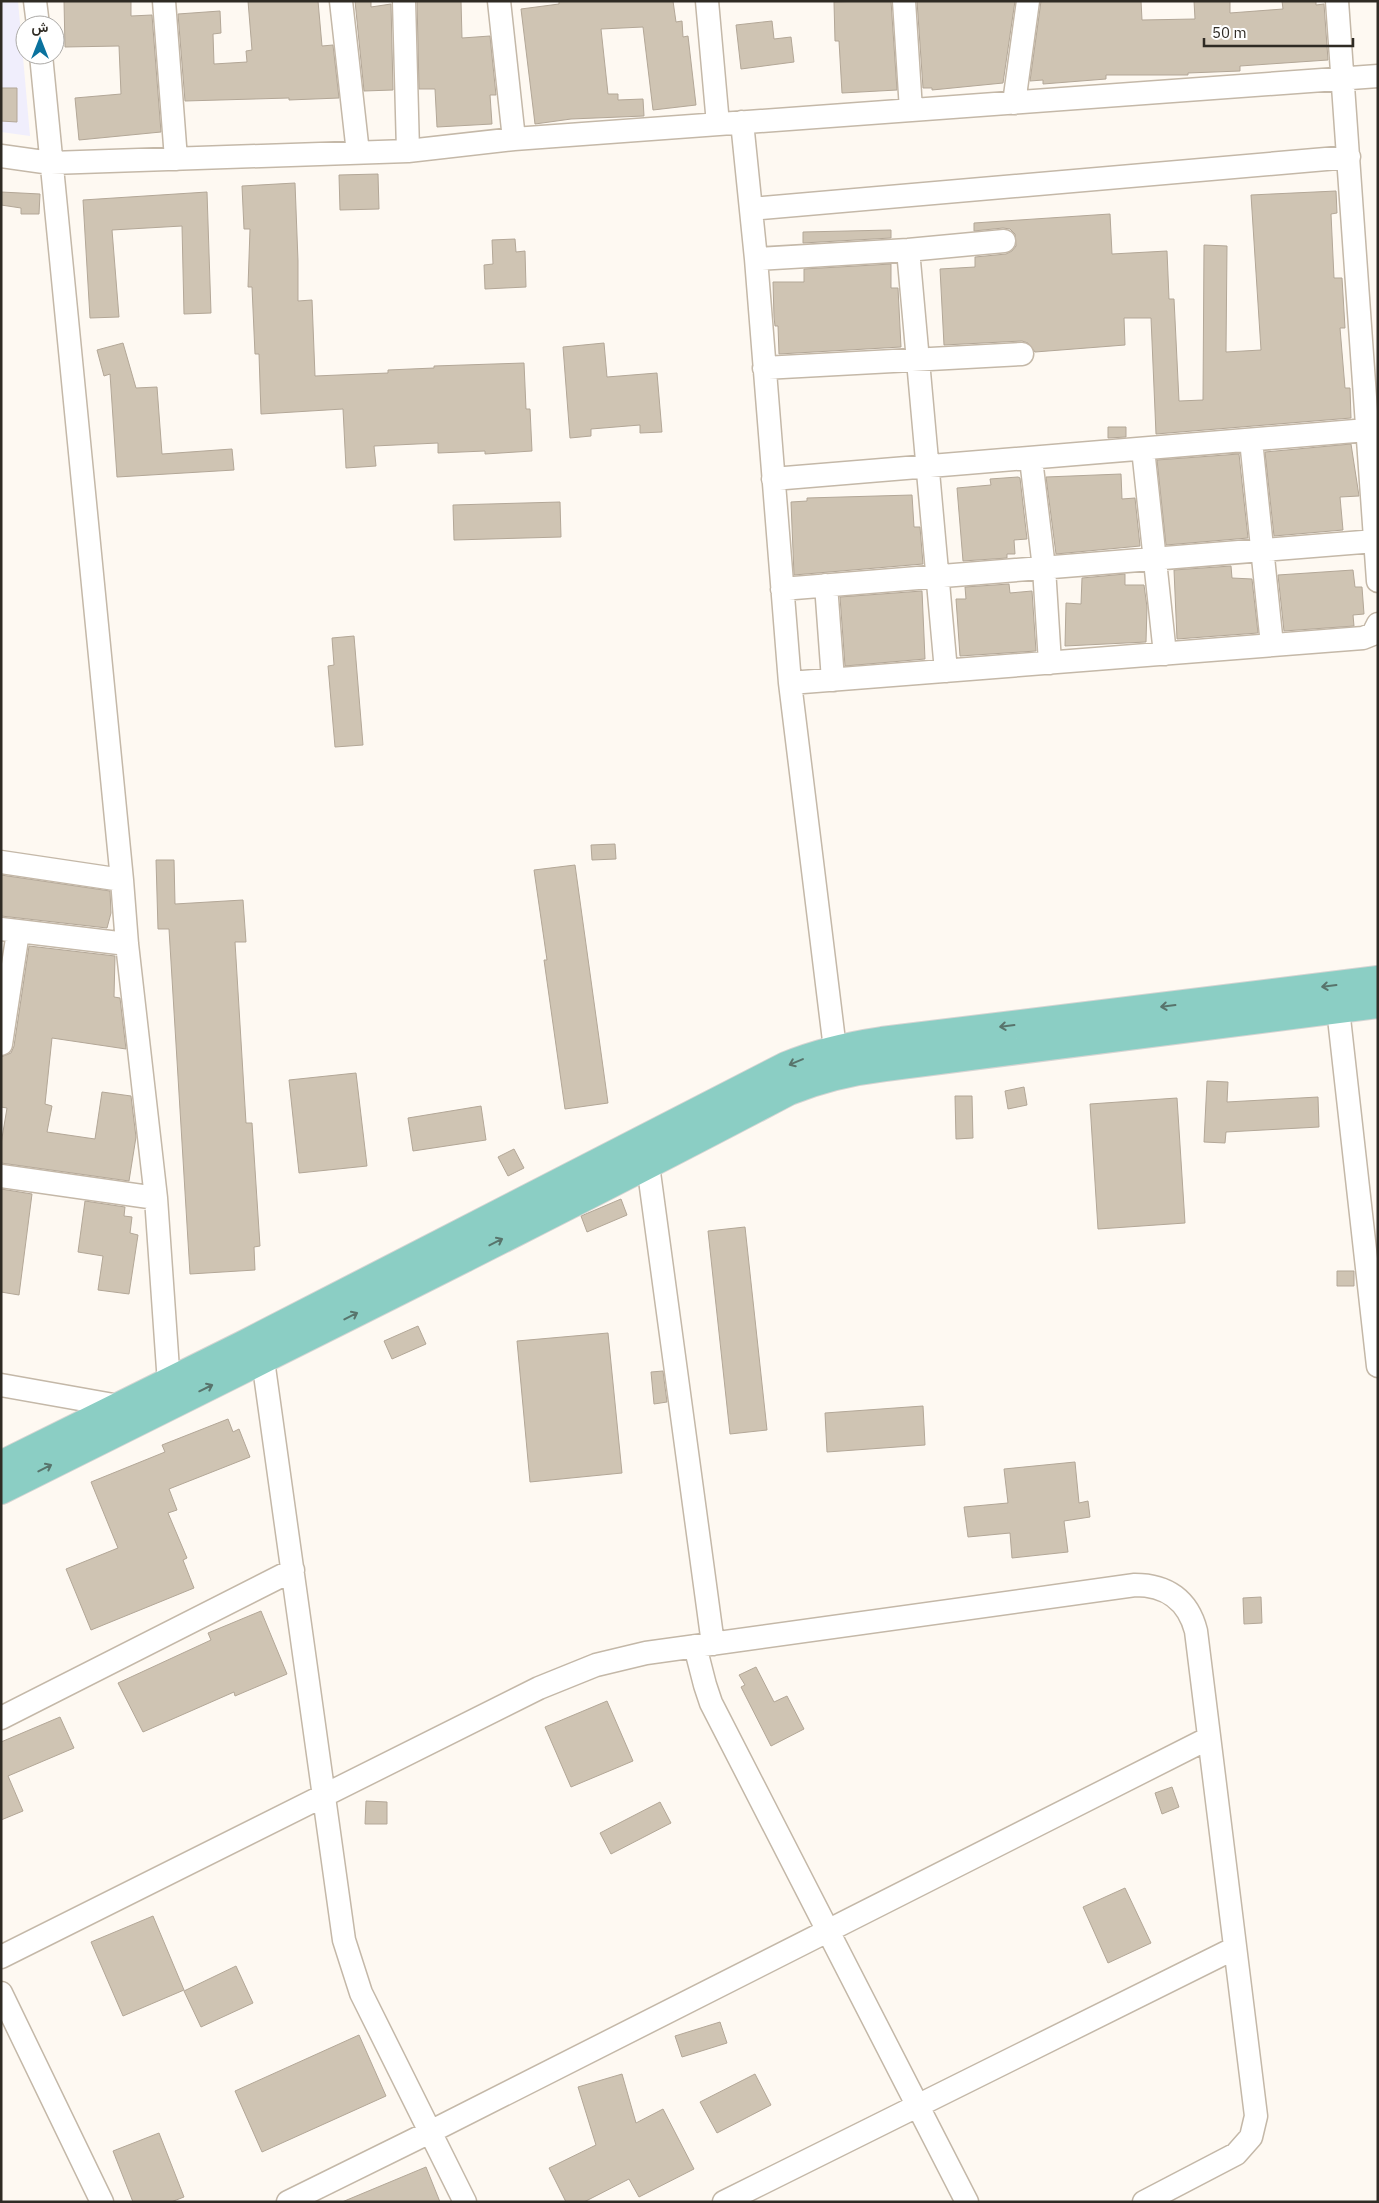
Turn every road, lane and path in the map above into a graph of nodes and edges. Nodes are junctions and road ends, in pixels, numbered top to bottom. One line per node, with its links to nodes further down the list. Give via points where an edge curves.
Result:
1 (35, 1): 10 (street)
2 (164, 1): 23 (street)
3 (341, 1): 20 (street)
4 (404, 1): 19 (street)
5 (499, 1): 18 (street)
6 (707, 1): 17 (street)
7 (904, 1): 15 (street)
8 (1028, 1): 14 (street)
9 (1337, 1): 13 (street)
10 (37, 15)
11 (41, 65): 24 (street)
12 (1378, 76): 13 (street)
13 (1344, 78): 14 (street); 22 (street)
14 (1014, 103): 15 (street)
15 (911, 110): 16 (street)
16 (742, 122): 17 (street); 25 (street)
17 (718, 124): 18 (street)
18 (514, 139): 19 (street)
19 (408, 151): 20 (street)
20 (358, 153): 23 (street)
21 (1, 156): 24 (street)
22 (1349, 157): 25 (street); 32 (street)
23 (176, 159): 24 (street)
24 (51, 163): 54 (street)
25 (751, 209): 28 (street)
26 (1004, 241): 27 (street)
27 (908, 250): 28 (street); 30 (street)
28 (756, 259): 31 (street)
29 (1022, 354): 30 (street)
30 (918, 360): 31 (street); 36 (street)
31 (764, 368): 37 (street)
32 (1367, 430): 33 (street); 38 (street)
33 (1252, 440): 34 (street); 39 (street)
34 (1143, 449): 35 (street); 40 (street)
35 (1031, 459): 36 (street); 41 (street)
36 (927, 468): 37 (street); 42 (street)
37 (773, 479): 45 (street)
38 (1375, 541): 39 (street); 43 (street)
39 (1263, 550): 40 (street); 47 (street)
40 (1154, 559): 41 (street); 48 (street)
41 (1044, 568): 42 (street); 49 (street)
42 (936, 576): 44 (street); 50 (street)
43 (1378, 582)
44 (826, 585): 45 (street); 51 (street)
45 (782, 588): 52 (street)
46 (1378, 624): 47 (street, via 1373,634 1362,638)
47 (1272, 645): 48 (street)
48 (1165, 654): 49 (street)
49 (1050, 662): 50 (street)
50 (946, 671): 51 (street)
51 (833, 680): 52 (street)
52 (790, 683): 61 (street)
53 (1, 862): 54 (street)
54 (122, 880): 56 (street)
55 (10, 930): 56 (street); 60 (street)
56 (127, 944): 64 (street)
57 (1378, 980): 61 (main road, one-way to 61)
58 (1378, 1004): 59 (main road)
59 (1338, 1009): 62 (main road, via 839,1074 789,1091); 66 (street)
60 (1, 1044)
61 (835, 1049): 68 (main road, one-way to 68, via 786,1066)
62 (648, 1166): 65 (main road, one-way to 62); 73 (street)
63 (1, 1176): 64 (street)
64 (156, 1198): 68 (street)
65 (263, 1360): 68 (main road, one-way to 65); 72 (street)
66 (1378, 1366)
67 (1, 1385): 69 (street)
68 (170, 1394): 69 (main road)
69 (129, 1413): 70 (main road); 71 (main road, one-way to 69)
70 (1, 1465)
71 (1, 1490)
72 (293, 1570): 74 (street); 76 (street)
73 (704, 1645): 75 (street, via 1147,1585 1170,1592 1180,1600 1192,1620); 76 (street, via 621,1658 567,1676); 77 (street, via 705,1686 712,1703)
74 (1, 1718)
75 (1209, 1738): 77 (street); 78 (street)
76 (324, 1797): 79 (street); 82 (street, via 340,1914 352,1966 374,2019)
77 (828, 1930): 81 (street); 82 (street)
78 (1235, 1948): 81 (street); 88 (street, via 1255,2105 1254,2127 1245,2147 1236,2154)
79 (1, 1957)
80 (1, 1993): 83 (street)
81 (917, 2104): 86 (street); 87 (street)
82 (430, 2132): 84 (street); 85 (street)
83 (102, 2202)
84 (288, 2202)
85 (465, 2202)
86 (724, 2202)
87 (967, 2202)
88 (1144, 2202)

